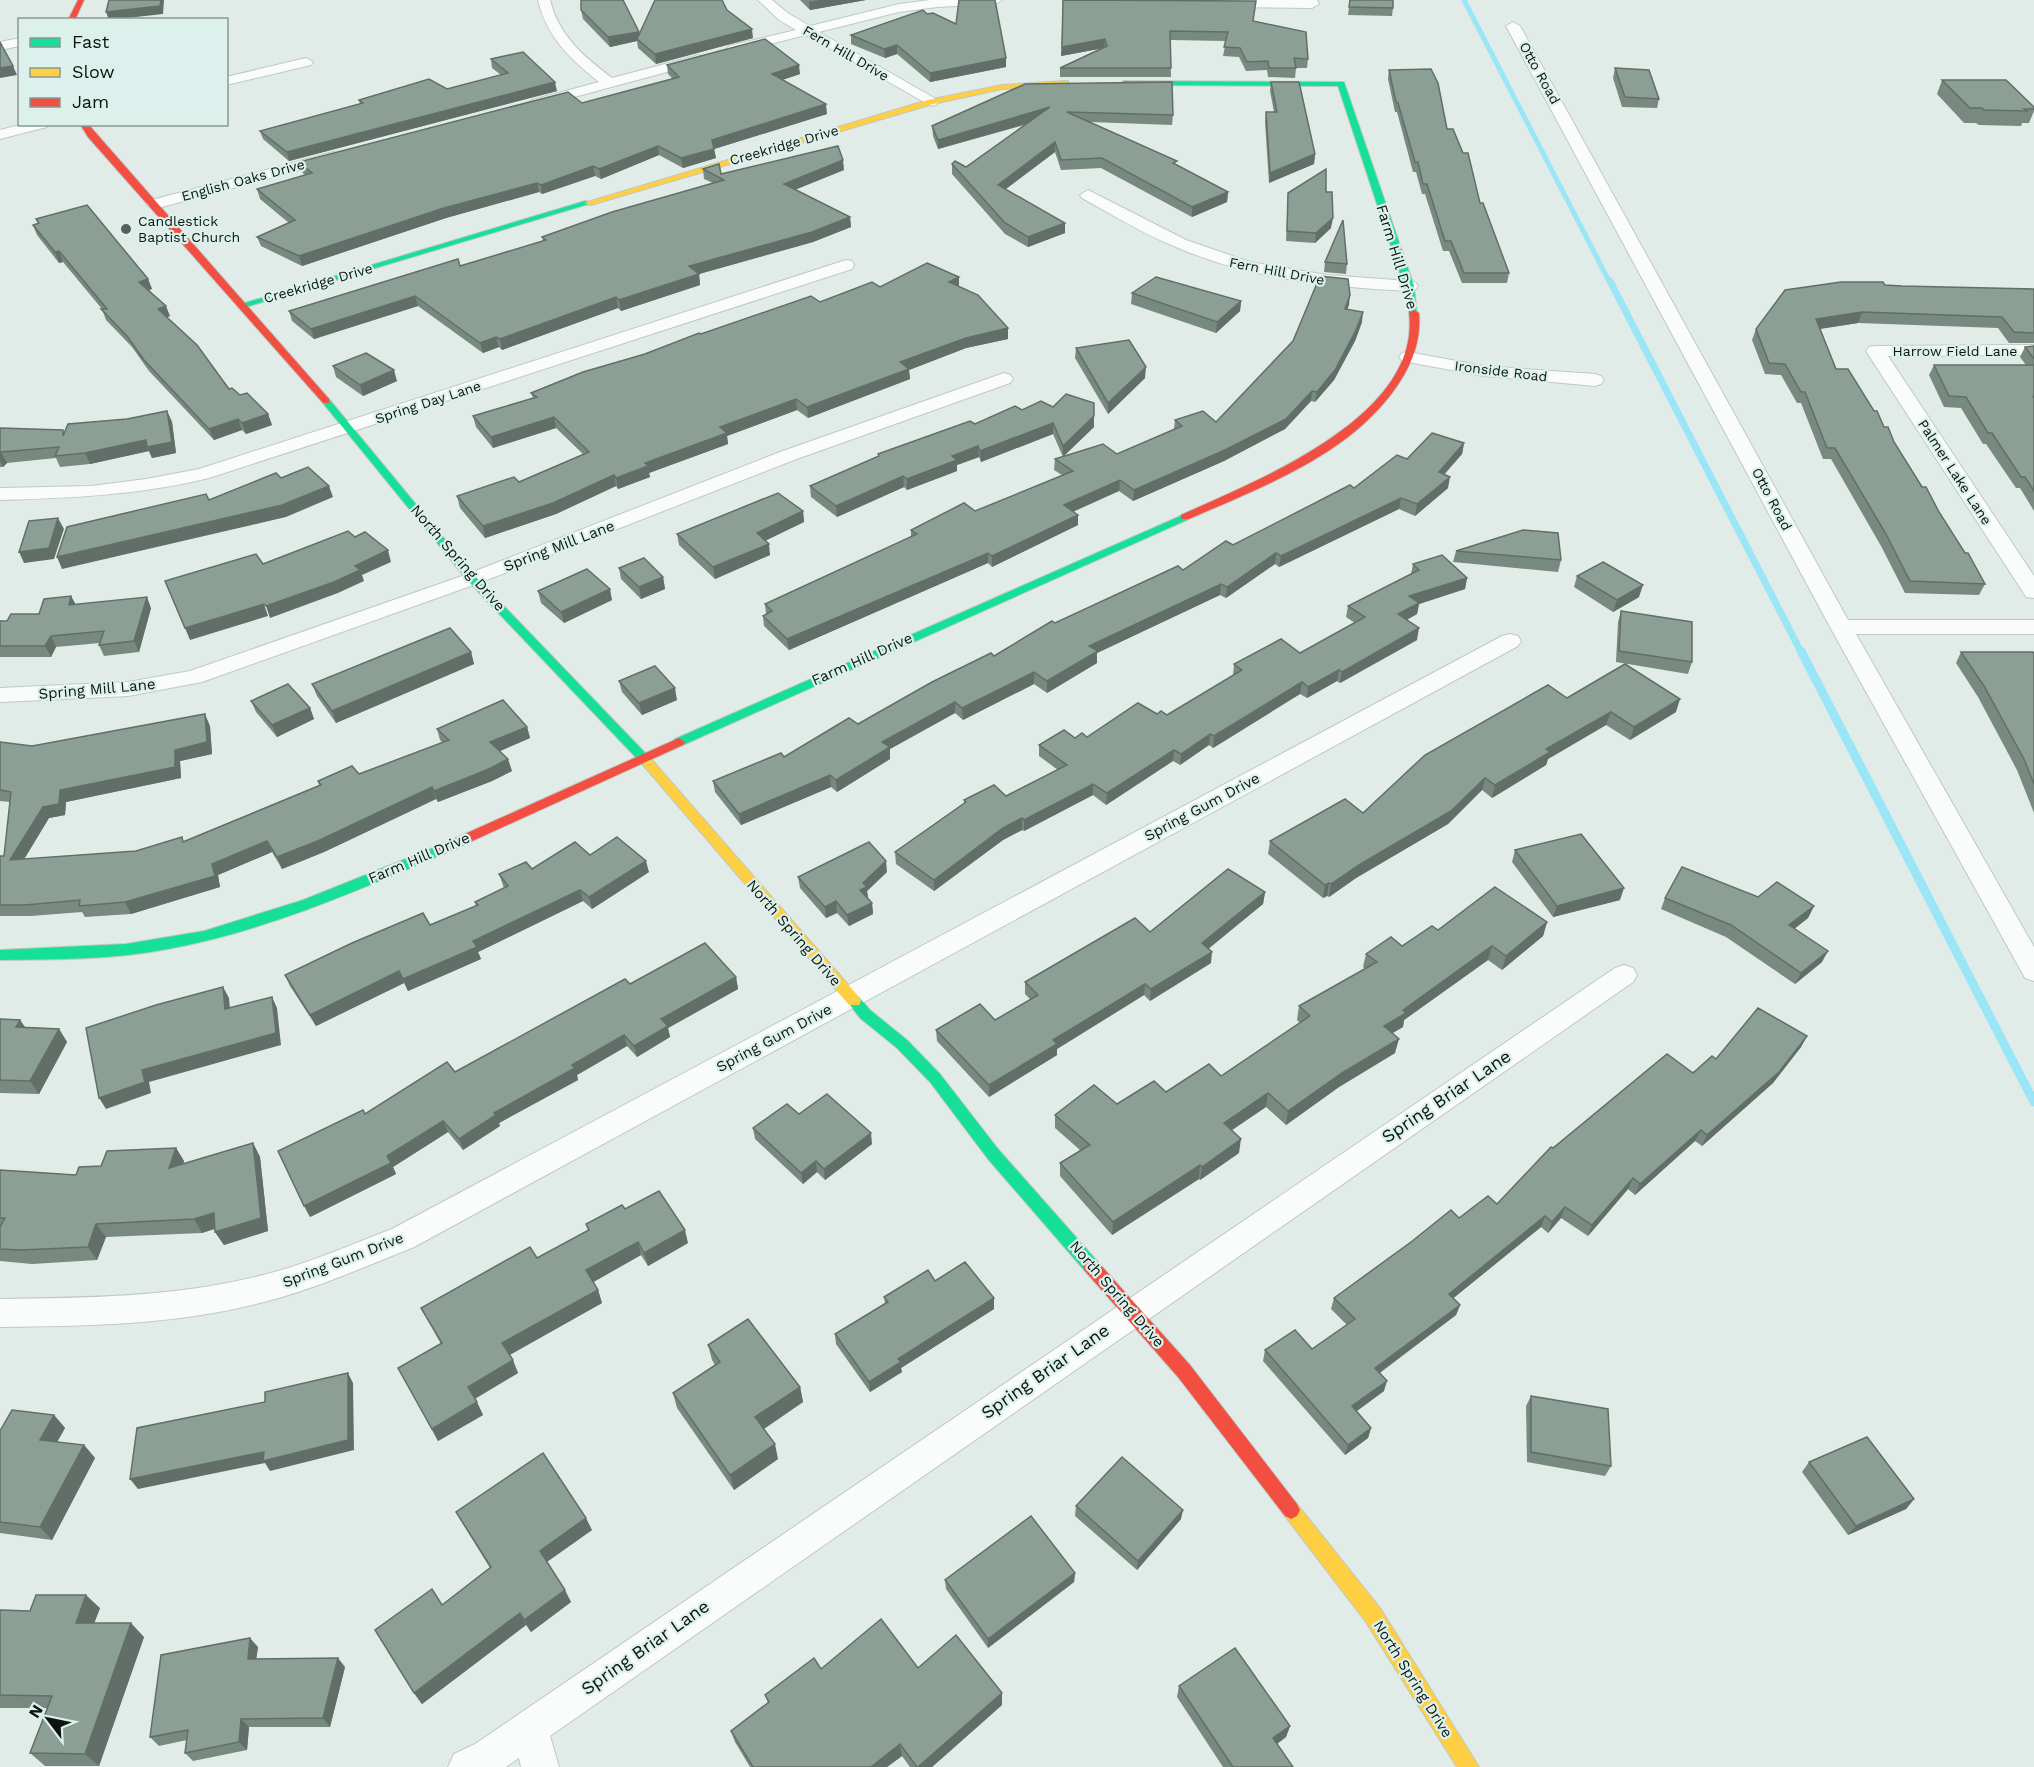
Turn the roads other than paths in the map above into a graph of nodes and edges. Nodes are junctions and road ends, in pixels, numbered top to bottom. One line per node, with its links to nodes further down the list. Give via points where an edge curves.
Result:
1 (81, 0): 7 (street)
2 (543, 0): 16 (street, via 550,23 564,45)
3 (764, 0): 9 (street, Fern Hill Drive)
4 (996, 0): 9 (street, via 899,8)
5 (1204, 2): 6 (street)
6 (1311, 2)
7 (72, 18)
8 (1514, 26): 37 (street, Otto Road)
9 (808, 31): 16 (street); 17 (street, Fern Hill Drive)
10 (18, 42): 11 (street)
11 (0, 46)
12 (306, 63): 13 (street)
13 (228, 81)
14 (1079, 83): 17 (street, Creekridge Drive, via 1002,87)
15 (1111, 83): 26 (street, Farm Hill Drive, via 1341,84)
16 (610, 84): 18 (street)
17 (931, 102): 27 (street, Creekridge Drive)
18 (527, 106)
19 (34, 126): 21 (street)
20 (85, 126): 24 (street, North Spring Drive)
21 (0, 135)
22 (346, 153): 24 (street, English Oaks Drive)
23 (1088, 195): 26 (street, Fern Hill Drive, via 1192,249 1231,262 1298,278)
24 (154, 204): 27 (street, North Spring Drive)
25 (846, 266): 33 (street, Spring Day Lane)
26 (1409, 286): 30 (street, Farm Hill Drive, via 1415,318)
27 (243, 305): 33 (street, North Spring Drive)
28 (2034, 350): 29 (street, Harrow Field Lane)
29 (1875, 351): 36 (street, Palmer Lake Lane)
30 (1408, 357): 32 (street, Ironside Road, via 1484,371); 41 (street, Farm Hill Drive, via 1398,380 1367,417 1307,459)
31 (1004, 379): 35 (street, Spring Mill Lane, via 787,456)
32 (1595, 380)
33 (350, 428): 34 (street, Spring Day Lane, via 202,474 146,485 91,492); 35 (street, North Spring Drive)
34 (0, 494)
35 (472, 579): 40 (street, Spring Mill Lane, via 194,677 128,689); 41 (street, North Spring Drive)
36 (2034, 592)
37 (1841, 627): 38 (street); 43 (street, Otto Road)
38 (2034, 627)
39 (1510, 641): 45 (street, Spring Gum Drive)
40 (0, 695)
41 (644, 757): 42 (street, Farm Hill Drive, via 331,897 252,924 126,950); 45 (street, North Spring Drive)
42 (0, 955)
43 (2034, 971)
44 (1624, 975): 46 (street, Spring Briar Lane)
45 (850, 997): 46 (street, North Spring Drive, via 865,1014 894,1035 970,1120 993,1154); 47 (street, Spring Gum Drive, via 403,1238 309,1275 261,1289 161,1308)
46 (1133, 1311): 48 (street, Spring Briar Lane); 51 (street, North Spring Drive, via 1373,1615)
47 (0, 1313)
48 (529, 1727): 49 (street, Spring Briar Lane); 50 (street)
49 (467, 1767)
50 (540, 1767)
51 (1469, 1767)

